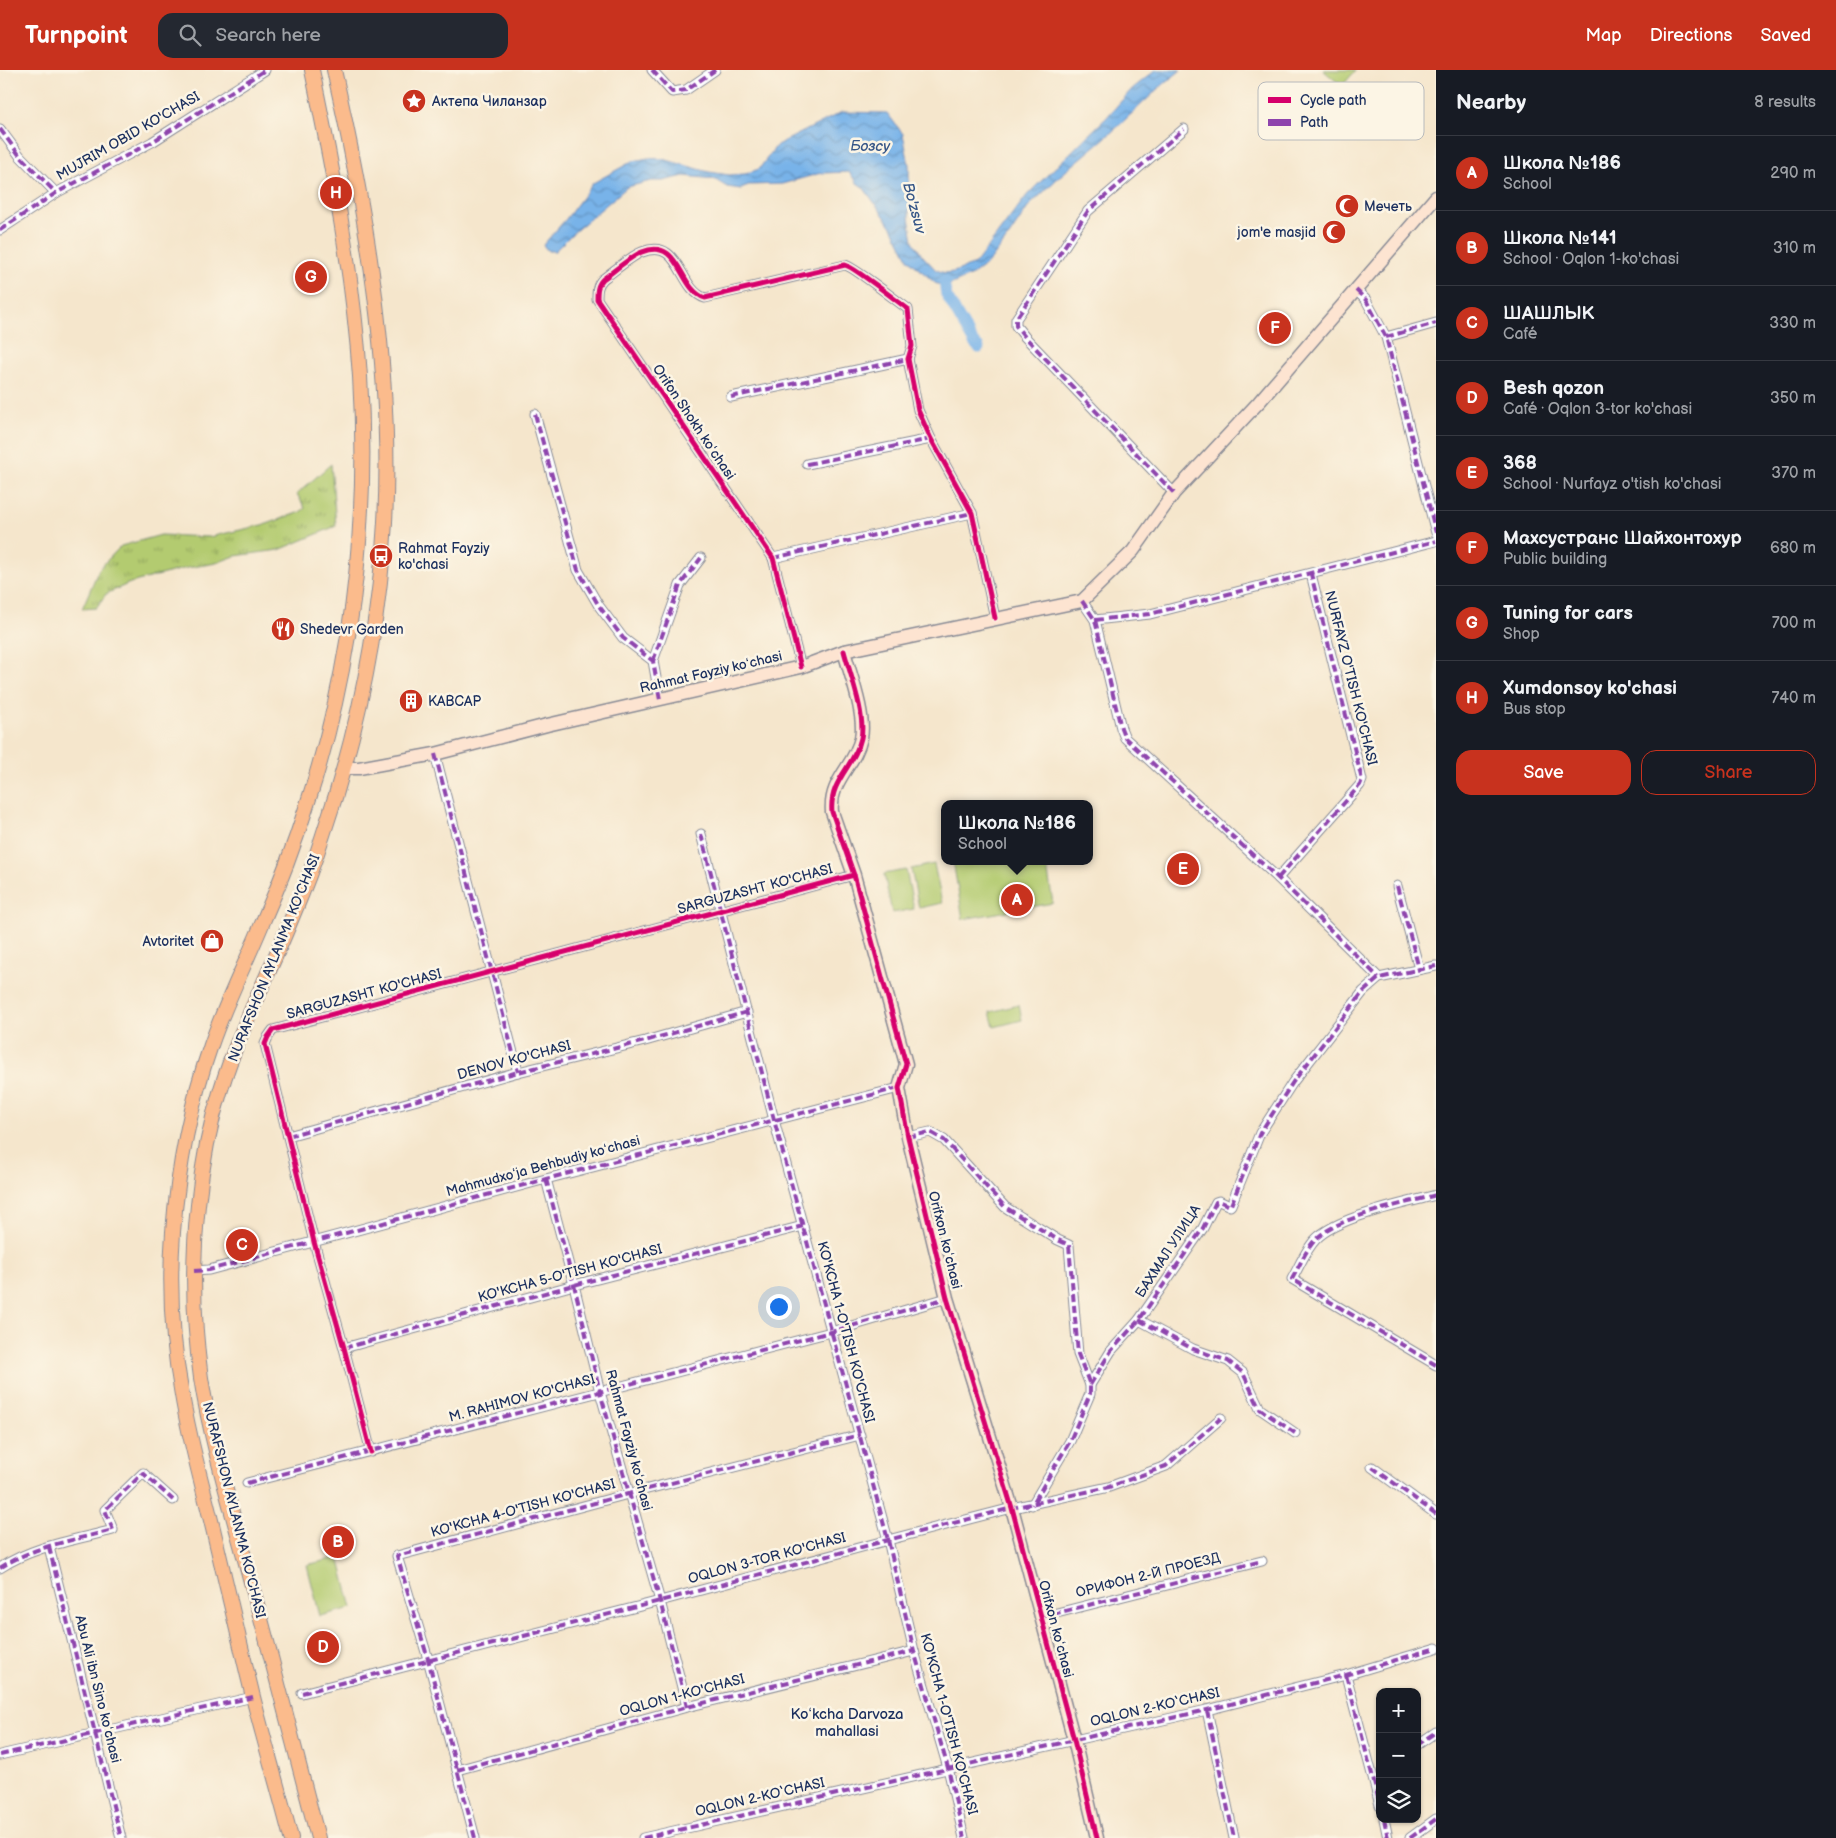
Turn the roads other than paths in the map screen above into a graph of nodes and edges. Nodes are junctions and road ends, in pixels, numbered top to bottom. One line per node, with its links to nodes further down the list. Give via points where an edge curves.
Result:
1 (265, 70): 8 (street, MUJRIM OBID KO'CHASI, via 152,142)
2 (312, 70): 12 (main road, NURAFSHON AYLANMA KO'CHASI)
3 (334, 70): 11 (main road, NURAFSHON AYLANMA KO'CHASI)
4 (652, 70): 5 (street, via 672,92 679,92)
5 (714, 70)
6 (0, 129): 8 (street, MUJRIM OBID KO'CHASI)
7 (1184, 129): 21 (street, via 1088,211 1016,319 1016,326 1025,337)
8 (56, 194): 10 (street, MUJRIM OBID KO'CHASI)
9 (1436, 197): 13 (street)
10 (0, 230)
11 (369, 261): 12 (main road, via 360,268); 24 (main road, NURAFSHON AYLANMA KO'CHASI, via 382,382 386,455)
12 (348, 265): 23 (main road, NURAFSHON AYLANMA KO'CHASI, via 360,392 362,460)
13 (1356, 290): 15 (street, via 1366,300); 21 (street, via 1259,402)
14 (1436, 323): 15 (street)
15 (1386, 337): 25 (street)
16 (908, 359): 17 (street); 19 (street, via 918,410); 28 (street, Orifon Shokh koʻchasi, via 912,346 908,309 851,266 704,298 696,295 670,254 657,250 642,252 599,283 597,299)
17 (731, 397)
18 (536, 414): 34 (street, via 578,570 623,638)
19 (931, 439): 20 (street); 22 (street)
20 (807, 464)
21 (1174, 493): 30 (street, via 1133,551)
22 (972, 513): 28 (street); 31 (street)
23 (359, 522): 24 (main road, via 364,515 372,513 380,516); 50 (main road, NURAFSHON AYLANMA KO'CHASI, via 344,665 318,772 281,879 221,1017)
24 (384, 523): 38 (main road, NURAFSHON AYLANMA KO'CHASI, via 369,658)
25 (1436, 533)
26 (1436, 541): 29 (street)
27 (701, 558): 34 (street, via 680,585)
28 (773, 558): 35 (street, Orifon Shokh koʻchasi)
29 (1311, 574): 32 (street, via 1150,614); 41 (street, NURFAYZ O'TISH KO'CHASI, via 1362,780)
30 (1082, 601): 31 (street, Rahmat Fayziy koʻchasi); 32 (street)
31 (995, 618): 33 (street, Rahmat Fayziy koʻchasi)
32 (1095, 620): 41 (street, via 1125,738)
33 (844, 651): 35 (street, Rahmat Fayziy koʻchasi); 40 (street, Orifxon koʻchasi, via 862,730 856,751 834,789 831,804)
34 (654, 661): 36 (street)
35 (801, 666): 36 (street, Rahmat Fayziy koʻchasi)
36 (660, 700): 37 (street, Rahmat Fayziy koʻchasi)
37 (435, 754): 38 (street, Rahmat Fayziy koʻchasi); 46 (street)
38 (344, 768): 51 (main road, NURAFSHON AYLANMA KO'CHASI, via 306,881 244,1026)
39 (701, 834): 43 (street, KO'KCHA 1-O'TISH KO'CHASI)
40 (854, 875): 43 (street, SARGUZASHT KO'CHASI); 52 (street, Orifxon koʻchasi, via 906,1064)
41 (1278, 878): 47 (street)
42 (1397, 886): 45 (street)
43 (720, 910): 46 (street, SARGUZASHT KO'CHASI); 48 (street, KO'KCHA 1-O'TISH KO'CHASI)
44 (1436, 966): 45 (street)
45 (1419, 969): 47 (street)
46 (492, 971): 49 (street); 54 (street, SARGUZASHT KO'CHASI, via 273,1030 265,1044)
47 (1379, 978): 65 (street, БАХМАЛ УЛИЦА, via 1363,992 1293,1082 1260,1133 1231,1205 1216,1202)
48 (747, 1012): 49 (street, DENOV KO'CHASI); 53 (street, KO'KCHA 1-O'TISH KO'CHASI)
49 (518, 1072): 54 (street, DENOV KO'CHASI)
50 (200, 1080): 51 (main road, via 209,1090); 58 (main road, NURAFSHON AYLANMA KO'CHASI, via 188,1122)
51 (222, 1087): 59 (main road, NURAFSHON AYLANMA KO'CHASI, via 207,1142)
52 (899, 1088): 53 (street, Mahmudxoʻja Behbudiy koʻchasi); 55 (street, Orifxon koʻchasi)
53 (774, 1120): 56 (street, Mahmudxoʻja Behbudiy koʻchasi); 60 (street, KO'KCHA 1-O'TISH KO'CHASI)
54 (288, 1136): 61 (street, SARGUZASHT KO'CHASI)
55 (908, 1137): 64 (street, Orifxon koʻchasi); 69 (street, via 930,1132 944,1140 1005,1207 1069,1245 1078,1354)
56 (546, 1180): 61 (street, Mahmudxoʻja Behbudiy koʻchasi); 63 (street, Rahmat Fayziy koʻchasi)
57 (1436, 1195): 68 (street, via 1360,1216 1330,1228 1313,1242 1292,1279)
58 (176, 1203): 59 (main road, via 181,1196 188,1195); 93 (main road, NURAFSHON AYLANMA KO'CHASI, via 172,1291 179,1379)
59 (198, 1206): 62 (main road, NURAFSHON AYLANMA KO'CHASI)
60 (803, 1226): 63 (street, KO'KCHA 5-O'TISH KO'CHASI); 66 (street, KO'KCHA 1-O'TISH KO'CHASI)
61 (314, 1242): 62 (street, Mahmudxoʻja Behbudiy koʻchasi, via 209,1270); 67 (street, SARGUZASHT KO'CHASI)
62 (194, 1271): 108 (main road, NURAFSHON AYLANMA KO'CHASI, via 199,1361 214,1444)
63 (574, 1285): 67 (street, KO'KCHA 5-O'TISH KO'CHASI); 70 (street, Rahmat Fayziy koʻchasi)
64 (947, 1298): 66 (street, M. RAHIMOV KO'CHASI); 80 (street, Orifxon koʻchasi)
65 (1139, 1320): 69 (street, БАХМАЛ УЛИЦА, via 1111,1352); 72 (street, via 1193,1349 1228,1361 1243,1373 1260,1409)
66 (831, 1332): 70 (street, M. RAHIMOV KO'CHASI); 73 (street, KO'KCHA 1-O'TISH KO'CHASI)
67 (344, 1348): 74 (street, SARGUZASHT KO'CHASI)
68 (1436, 1365)
69 (1090, 1385): 79 (street, БАХМАЛ УЛИЦА, via 1090,1394 1070,1441)
70 (600, 1392): 74 (street, M. RAHIMOV KO'CHASI); 77 (street, Rahmat Fayziy koʻchasi)
71 (1221, 1418): 79 (street, OQLON 3-TOR KO'CHASI, via 1166,1466 1109,1487)
72 (1296, 1433)
73 (860, 1435): 77 (street, KO'KCHA 4-O'TISH KO'CHASI); 82 (street, KO'KCHA 1-O'TISH KO'CHASI)
74 (371, 1452): 76 (street, M. RAHIMOV KO'CHASI)
75 (1372, 1467): 81 (street)
76 (247, 1483)
77 (628, 1494): 86 (street, Rahmat Fayziy koʻchasi); 90 (street, KO'KCHA 4-O'TISH KO'CHASI, via 397,1556)
78 (172, 1500): 83 (street, via 143,1473 105,1510 113,1530)
79 (1032, 1505): 80 (street, OQLON 3-TOR KO'CHASI)
80 (1012, 1508): 82 (street, OQLON 3-TOR KO'CHASI); 87 (street, Orifxon koʻchasi)
81 (1436, 1514)
82 (888, 1540): 86 (street, OQLON 3-TOR KO'CHASI); 89 (street, KO'KCHA 1-O'TISH KO'CHASI)
83 (49, 1547): 85 (street, via 15,1558); 97 (street, Abu Ali ibn Sino koʻchasi)
84 (1262, 1560): 87 (street, ОРИФОН 2-Й ПРОЕЗД)
85 (0, 1568)
86 (660, 1601): 90 (street, OQLON 3-TOR KO'CHASI); 94 (street, Rahmat Fayziy koʻchasi)
87 (1041, 1617): 98 (street, Orifxon koʻchasi)
88 (1436, 1648): 91 (street, OQLON 2-KO‘CHASI)
89 (914, 1651): 94 (street, OQLON 1-KO'CHASI); 101 (street, KO'KCHA 1-O'TISH KO'CHASI)
90 (428, 1659): 92 (street, OQLON 3-TOR KO'CHASI); 102 (street)
91 (1346, 1675): 95 (street, OQLON 2-KO‘CHASI); 103 (street)
92 (302, 1693)
93 (253, 1697): 97 (street); 107 (main road, NURAFSHON AYLANMA KO'CHASI)
94 (688, 1707): 102 (street, OQLON 1-KO'CHASI)
95 (1207, 1710): 98 (street, OQLON 2-KO‘CHASI); 113 (street)
96 (1436, 1732): 99 (street)
97 (95, 1733): 100 (street); 106 (street, Abu Ali ibn Sino koʻchasi)
98 (1074, 1740): 101 (street, OQLON 2-KO‘CHASI); 112 (street, Orifxon koʻchasi)
99 (1421, 1742)
100 (0, 1755)
101 (948, 1768): 110 (street, OQLON 2-KO‘CHASI); 111 (street, KO'KCHA 1-O'TISH KO'CHASI)
102 (457, 1770): 109 (street)
103 (1376, 1772)
104 (1436, 1819): 115 (street)
105 (1385, 1823): 114 (street)
106 (122, 1838)
107 (291, 1838)
108 (318, 1838)
109 (475, 1838)
110 (643, 1838)
111 (964, 1838)
112 (1097, 1838)
113 (1234, 1838)
114 (1388, 1838)
115 (1410, 1838)

